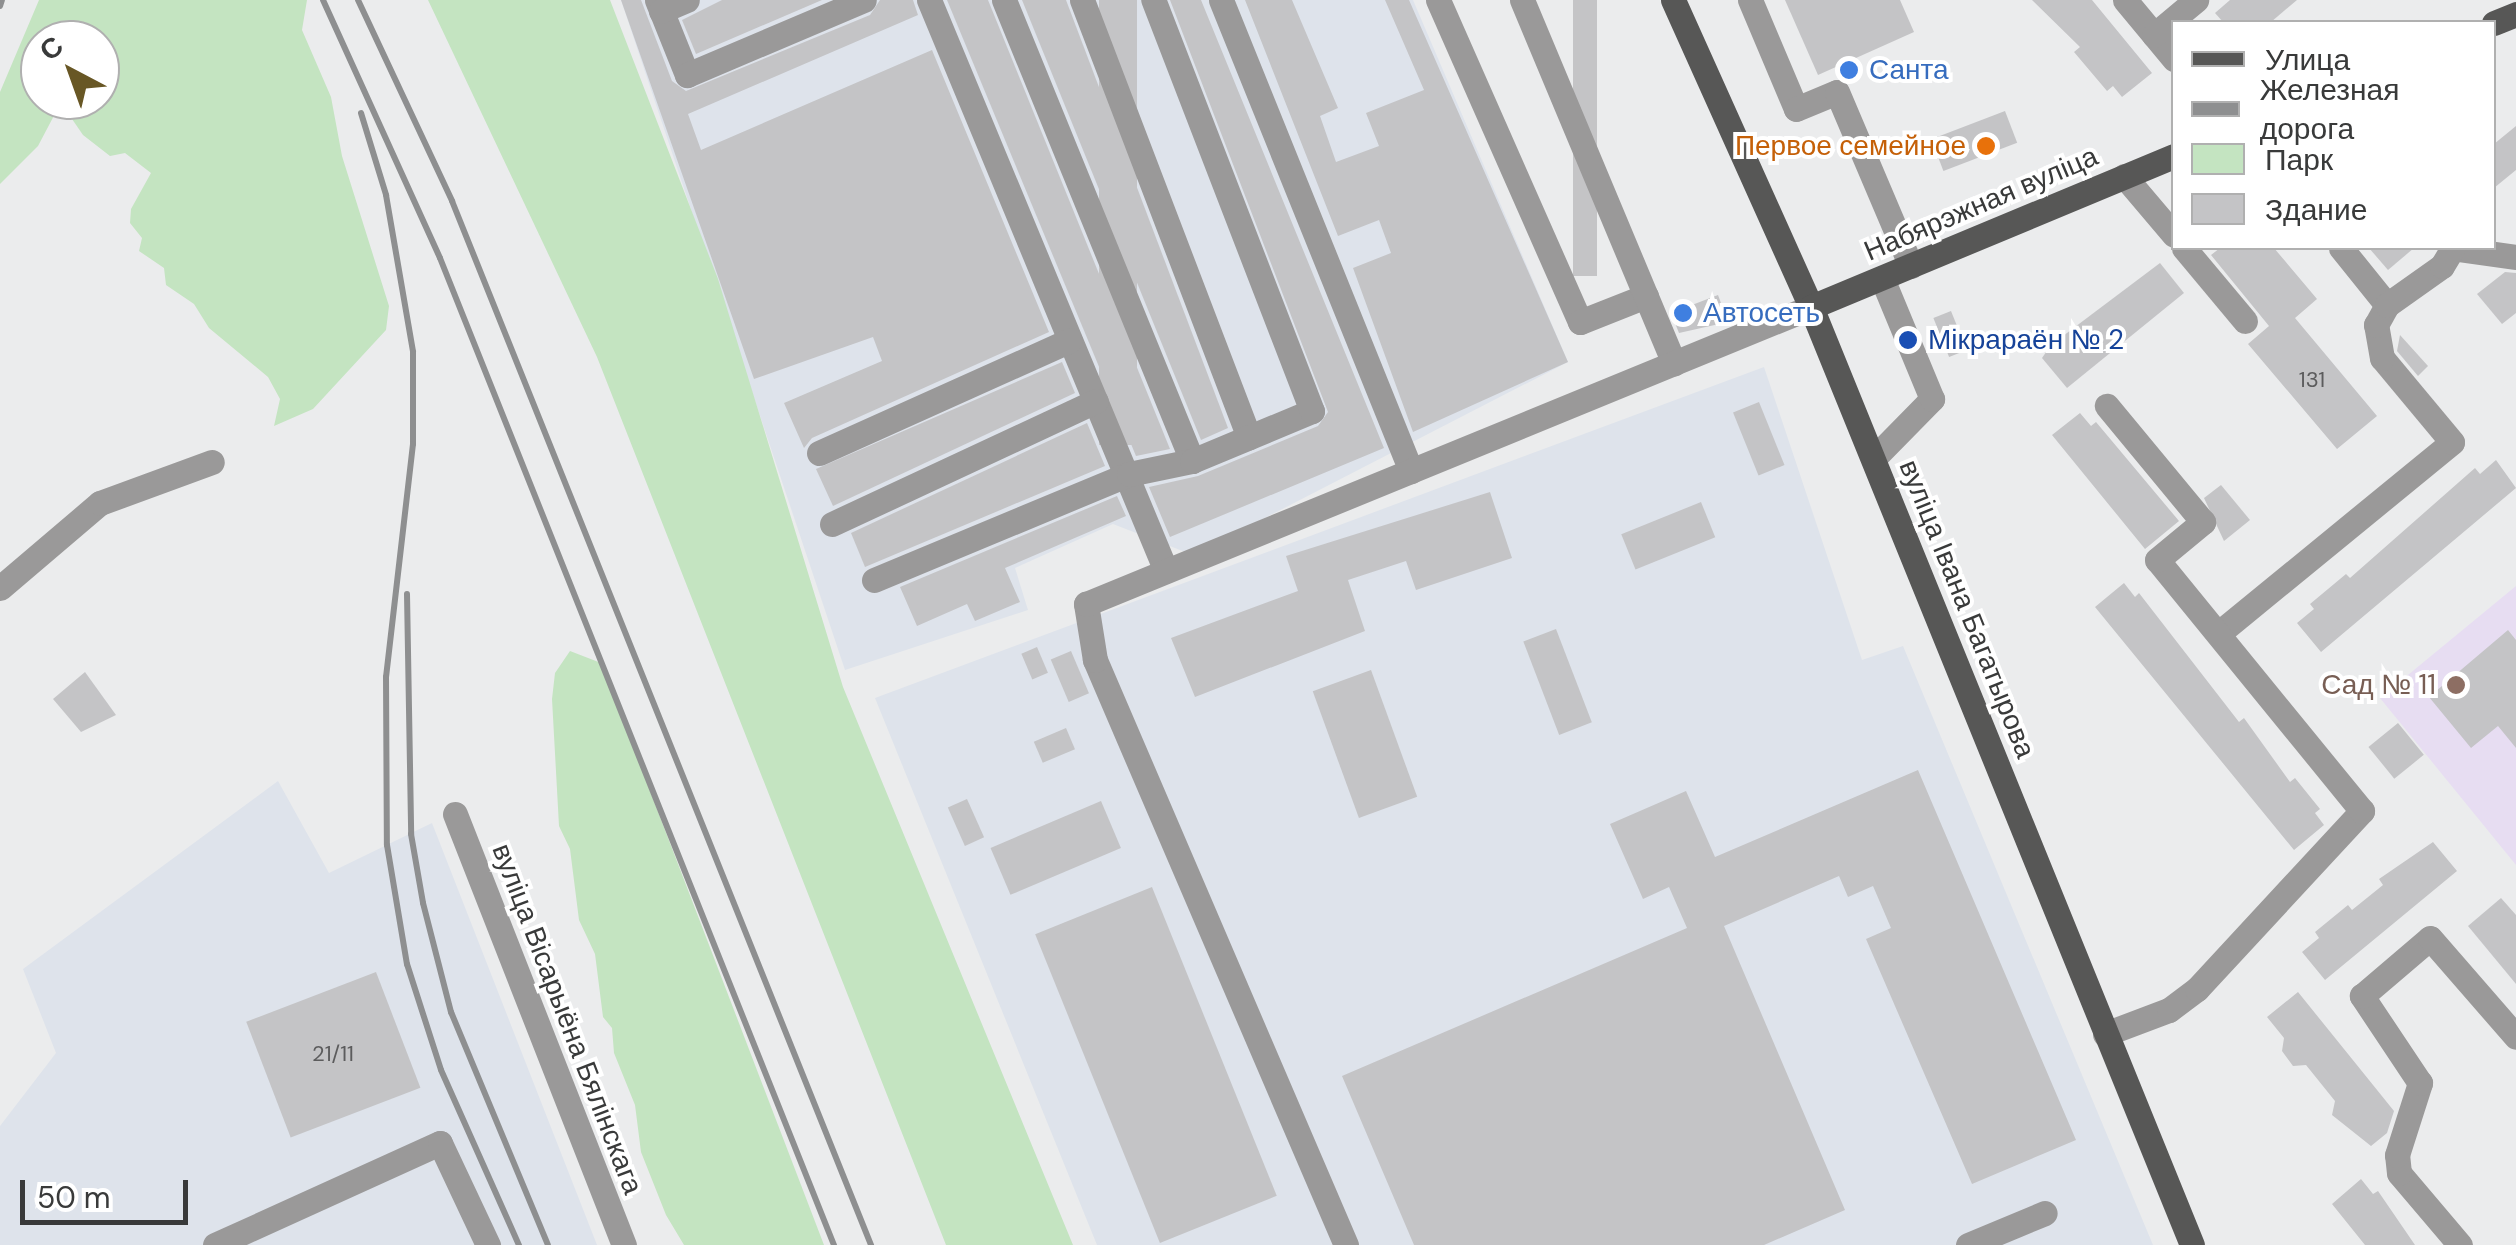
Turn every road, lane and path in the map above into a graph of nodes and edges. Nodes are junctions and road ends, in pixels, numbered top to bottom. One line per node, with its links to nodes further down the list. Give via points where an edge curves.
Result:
1 (687, 0): 14 (street)
2 (864, 0): 14 (street, via 687,75)
3 (930, 0): 33 (street)
4 (1004, 0): 40 (street)
5 (1082, 0): 37 (street)
6 (1153, 0): 37 (street, via 1312,411)
7 (1221, 0): 42 (street)
8 (1438, 0): 29 (street, via 1580,322)
9 (1522, 0): 29 (street)
10 (1672, 0): 31 (main road, вуліца Івана Багатырова)
11 (1750, 0): 27 (street, via 1796,110 1837,92)
12 (2125, 0): 17 (street)
13 (2196, 0): 15 (street)
14 (659, 6)
15 (2172, 20)
16 (2171, 21): 17 (street)
17 (2154, 35): 18 (street)
18 (2171, 55)
19 (2171, 157): 20 (main road, Набярэжная вуліца)
20 (2124, 176): 21 (street); 27 (main road, Набярэжная вуліца)
21 (2171, 231)
22 (2186, 250): 32 (street)
23 (2342, 250): 30 (street)
24 (2451, 250): 30 (street, via 2442,266)
25 (2468, 250): 26 (street)
26 (2516, 256)
27 (1911, 266): 28 (main road, Набярэжная вуліца)
28 (1882, 278): 31 (main road, Набярэжная вуліца); 39 (street, via 1932,399)
29 (1646, 296): 34 (street)
30 (2387, 305): 48 (street, via 2376,325 2382,358 2452,442)
31 (1811, 307): 34 (street); 39 (main road, вуліца Івана Багатырова)
32 (2245, 321)
33 (1070, 340): 35 (street); 38 (street)
34 (1674, 363): 42 (street)
35 (1096, 401): 43 (street); 44 (street)
36 (2107, 406): 48 (street, via 2203,522 2158,560)
37 (1249, 437): 40 (street)
38 (819, 454)
39 (1874, 458): 50 (main road, вуліца Івана Багатырова)
40 (1192, 461): 43 (street)
41 (212, 462): 47 (street, via 100,504)
42 (1411, 471): 45 (street)
43 (1129, 474): 45 (street); 46 (street)
44 (832, 524)
45 (1166, 571): 56 (street, via 1086,604 1095,660)
46 (874, 580)
47 (0, 588)
48 (2219, 633): 50 (street, via 2362,811 2197,989 2168,1010)
49 (455, 814): 55 (street, вуліца Вісарыёна Бялінскага)
50 (2106, 1034): 58 (main road, вуліца Івана Багатырова)
51 (2516, 1037): 59 (street, via 2430,938 2362,996 2420,1083 2397,1155 2399,1173)
52 (2045, 1213): 57 (street)
53 (215, 1245): 54 (street, via 440,1143)
54 (488, 1245)
55 (624, 1245)
56 (1346, 1245)
57 (1968, 1245)
58 (2192, 1245)
59 (2460, 1245)

